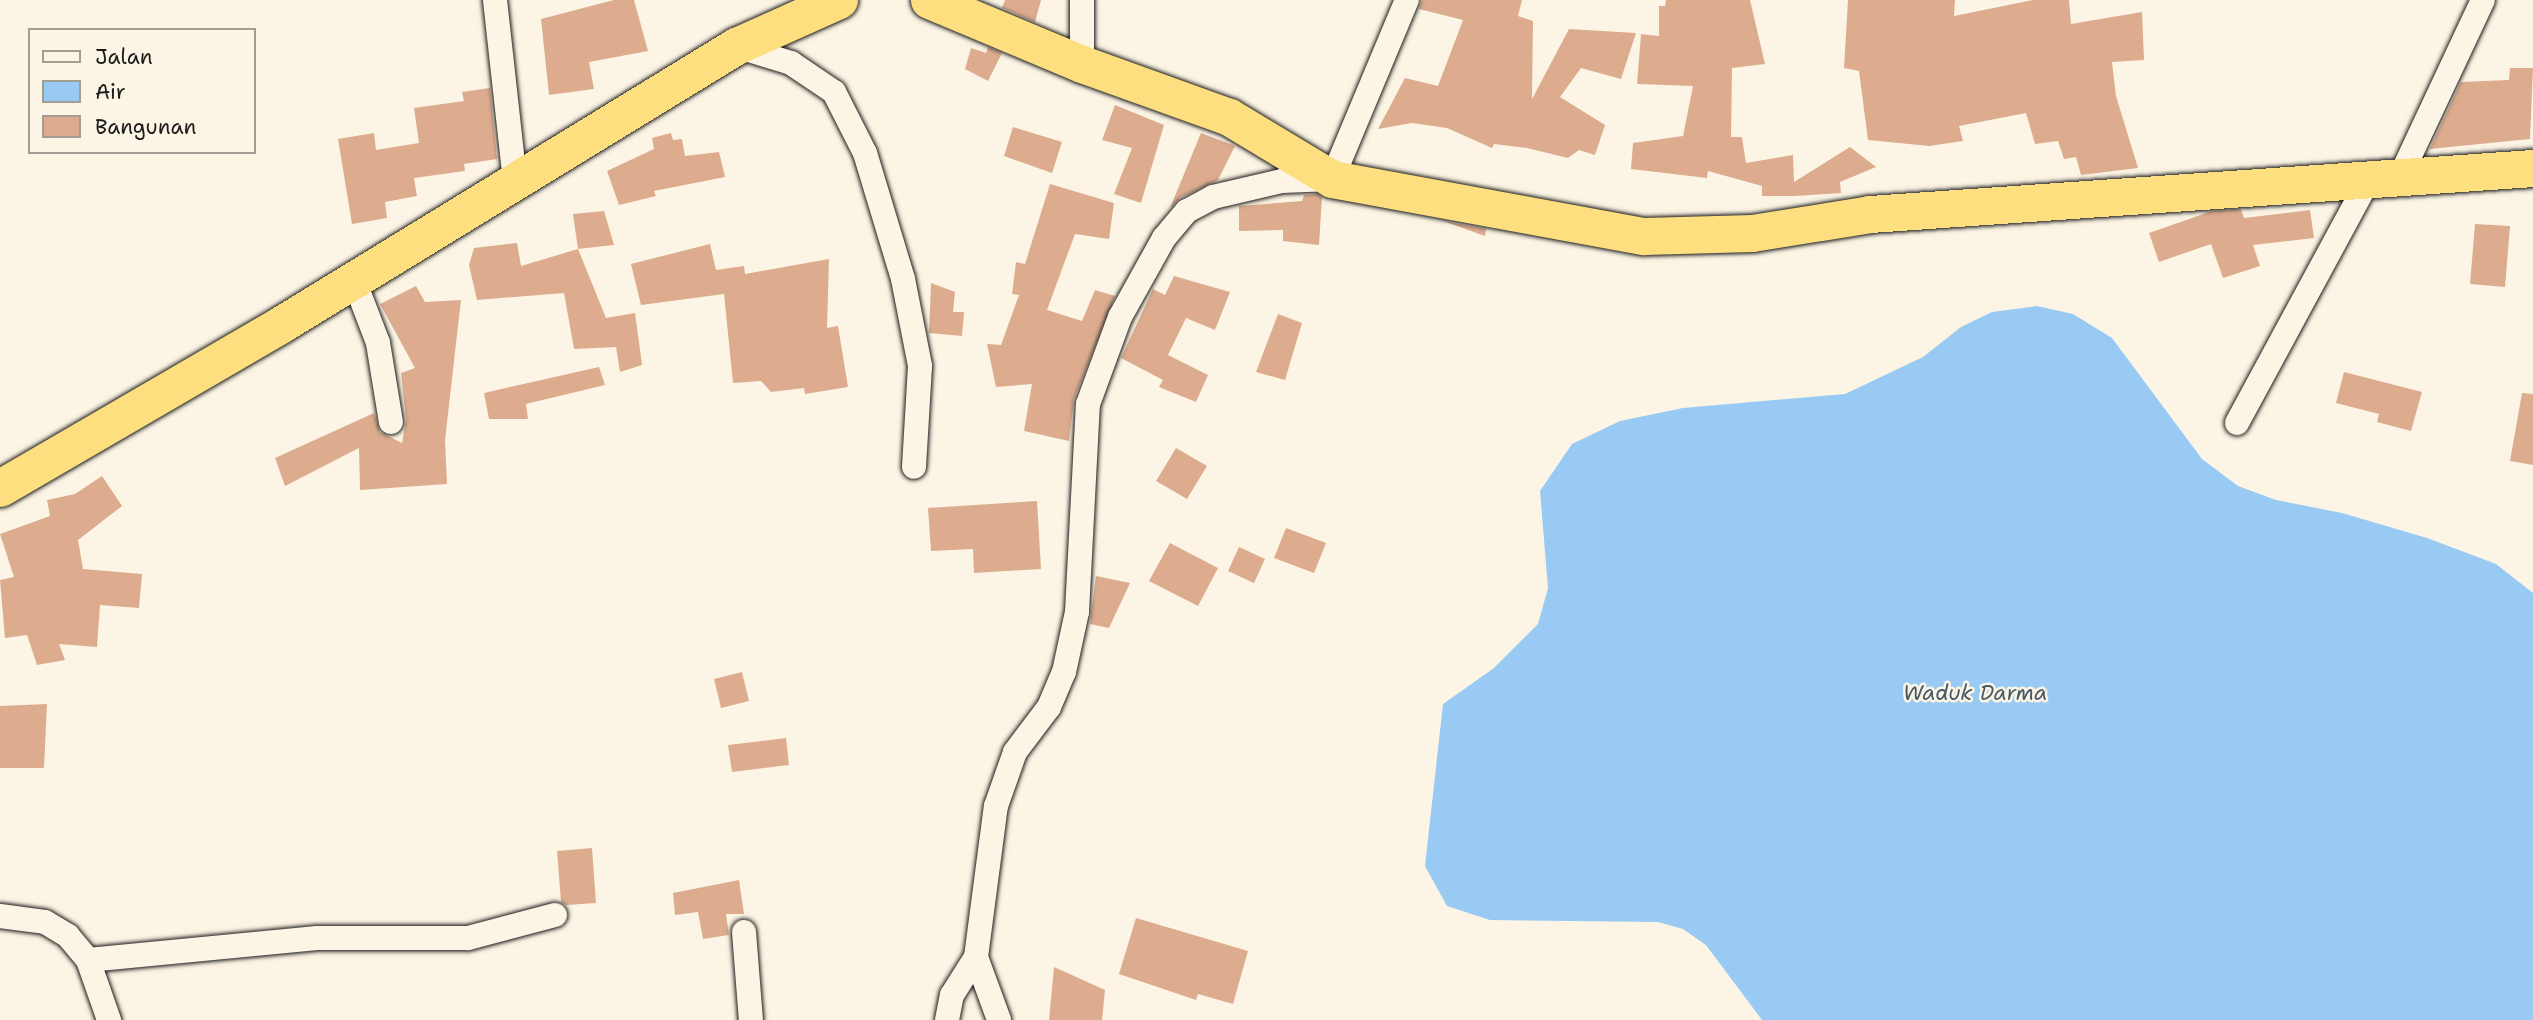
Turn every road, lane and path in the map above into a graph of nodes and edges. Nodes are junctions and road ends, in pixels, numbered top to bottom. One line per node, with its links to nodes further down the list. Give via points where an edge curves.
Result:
1 (495, 0): 12 (street)
2 (839, 0): 7 (highway)
3 (929, 0): 8 (highway)
4 (1082, 0): 8 (street)
5 (1407, 0): 10 (street)
6 (2483, 0): 11 (street, via 2413,141)
7 (736, 46): 12 (highway); 16 (street, via 791,63 834,92 865,153 903,279 920,366)
8 (1082, 64): 10 (highway, via 1229,117)
9 (2533, 168): 11 (highway)
10 (1332, 178): 11 (highway, via 1644,236 1752,233 1870,214); 21 (street, via 1282,181 1213,197 1187,211 1164,237 1120,317 1088,404 1080,505 1082,557 1070,648 1049,707 1015,752 996,806)
11 (2384, 178): 15 (street)
12 (515, 182): 13 (highway)
13 (354, 280): 14 (street, via 378,343); 17 (highway)
14 (391, 422)
15 (2237, 423)
16 (914, 467)
17 (0, 488)
18 (555, 915): 22 (street, via 468,937 317,938)
19 (0, 916): 22 (street, via 45,922 68,936)
20 (744, 932): 24 (street)
21 (976, 957): 25 (street, via 952,995); 26 (street)
22 (88, 960): 23 (street)
23 (109, 1020)
24 (751, 1020)
25 (947, 1020)
26 (999, 1020)

